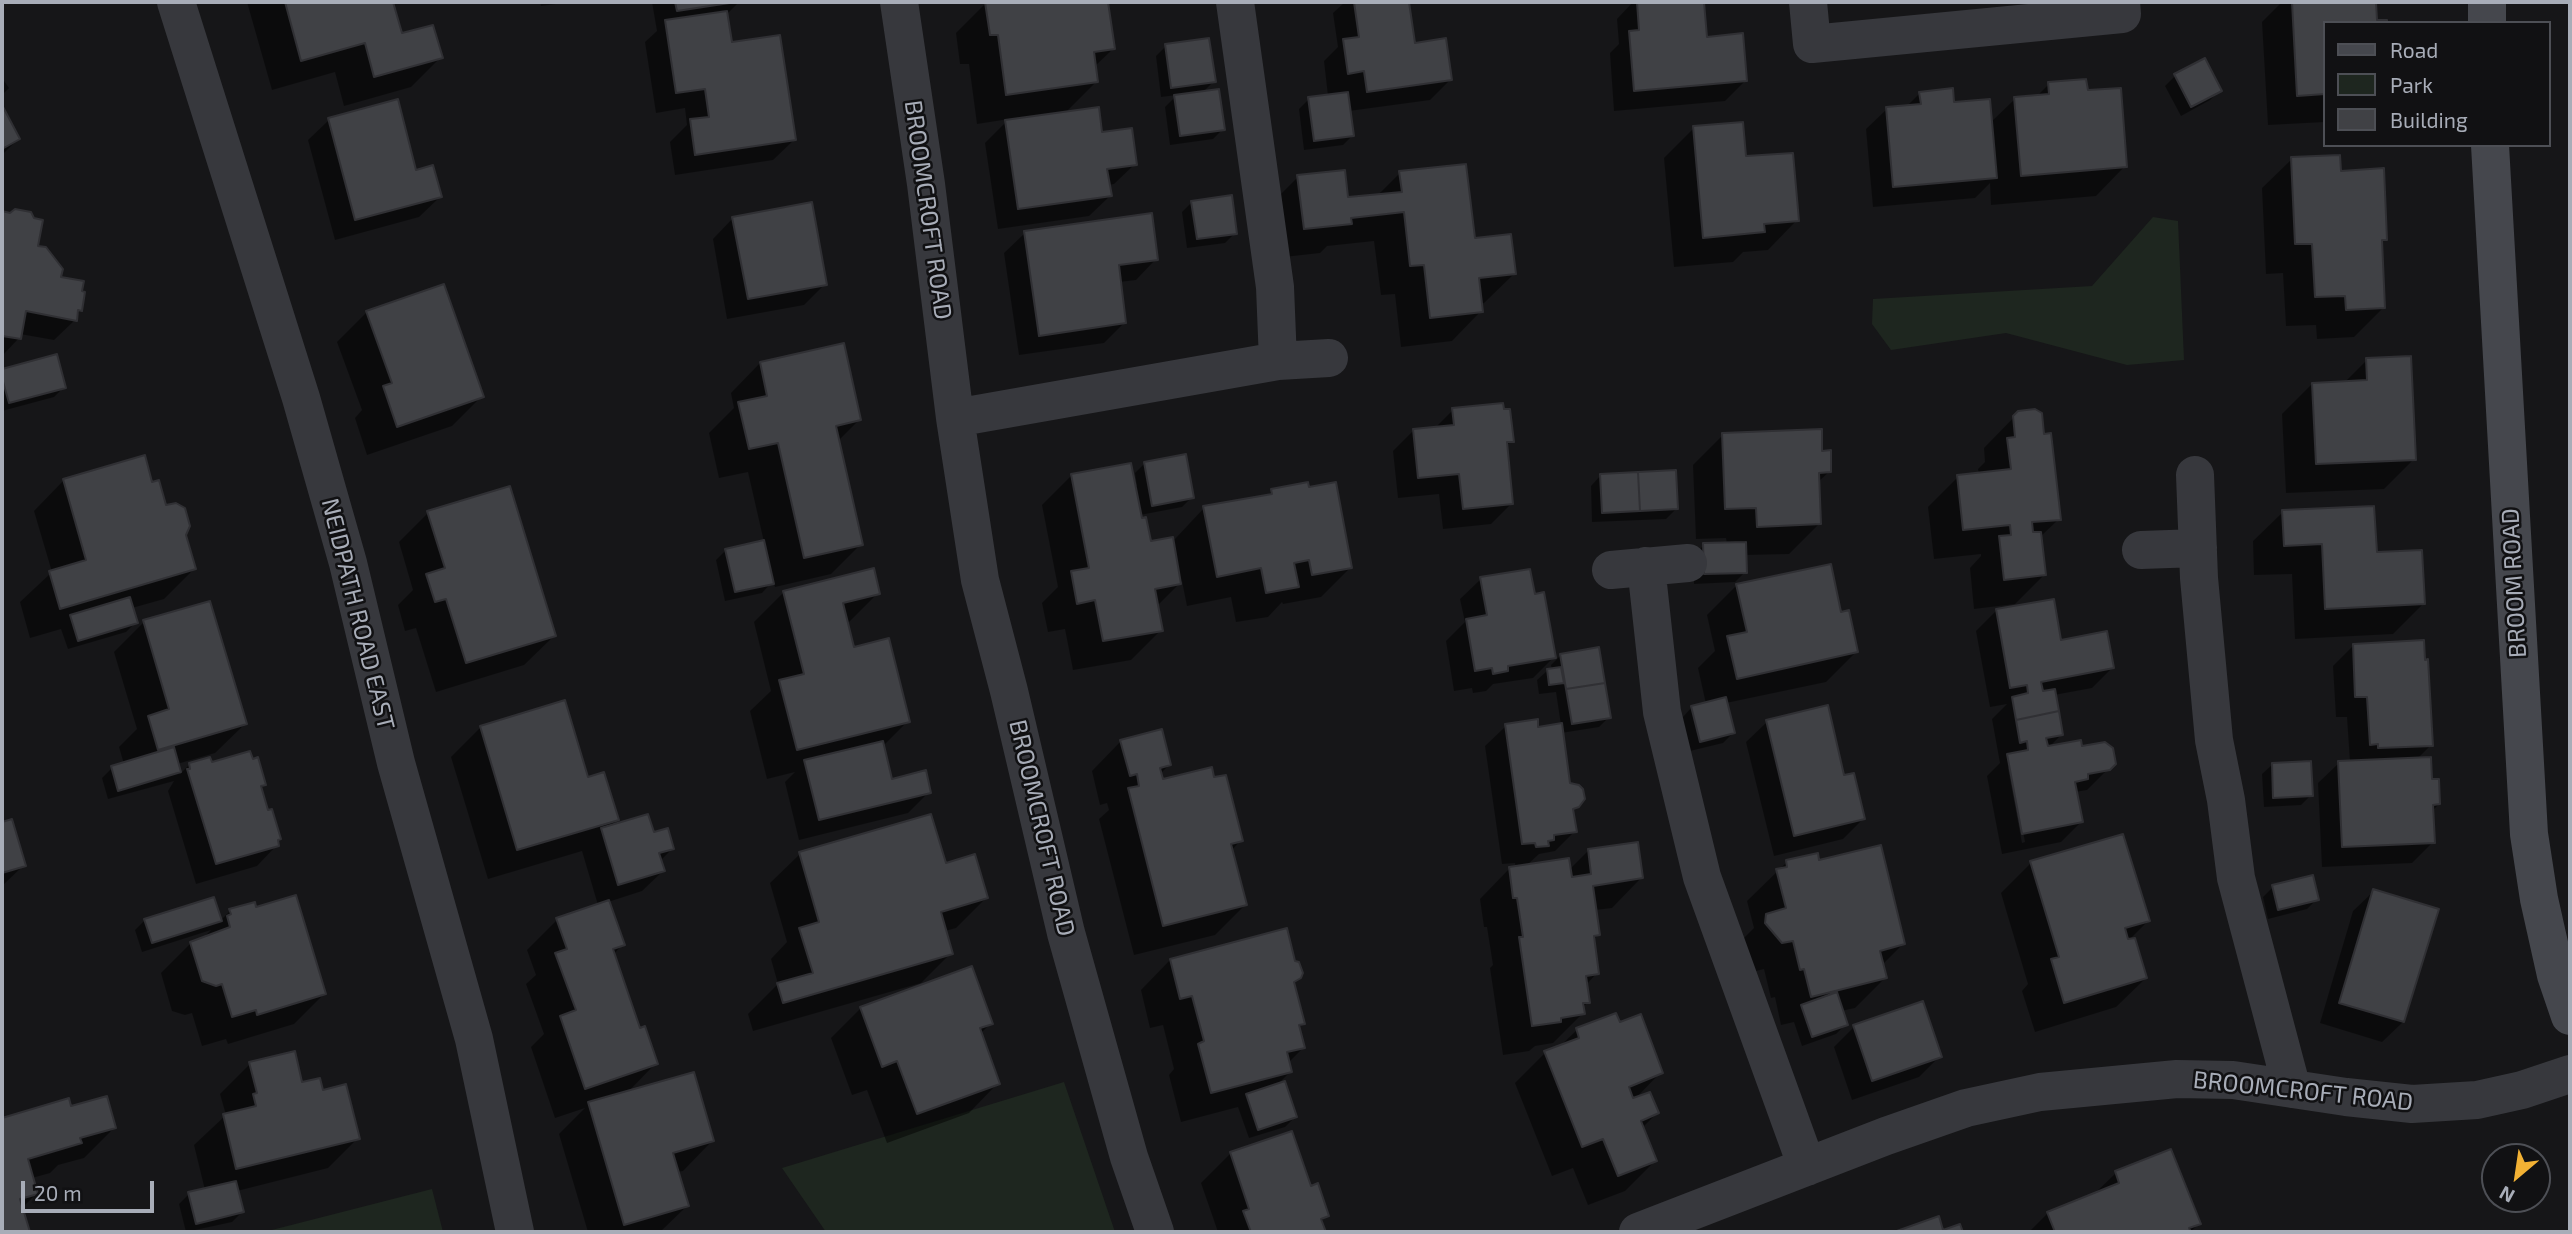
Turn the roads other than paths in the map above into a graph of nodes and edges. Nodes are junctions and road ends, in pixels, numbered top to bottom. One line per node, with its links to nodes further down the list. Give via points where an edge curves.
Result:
1 (176, 2): 20 (street, NEIDPATH ROAD EAST, via 348,563 396,763 474,1039)
2 (899, 2): 11 (street, BROOMCROFT ROAD)
3 (1235, 2): 10 (street, via 1275,287)
4 (1808, 2): 5 (street, via 1812,44 2122,14)
5 (2121, 2)
6 (2487, 2): 7 (street)
7 (2487, 21)
8 (2490, 147): 16 (street, BROOM ROAD, via 2529,834 2541,912)
9 (1329, 358): 10 (street)
10 (1278, 361): 11 (street)
11 (955, 418): 21 (street, BROOMCROFT ROAD, via 980,580 1038,822 1097,1046)
12 (2195, 475): 13 (street)
13 (2198, 548): 14 (street); 18 (street, via 2214,740 2236,878)
14 (2141, 550)
15 (1688, 563): 19 (street, via 1628,568 1702,877)
16 (2570, 1016)
17 (2570, 1074): 18 (street, BROOMCROFT ROAD, via 2477,1100 2412,1104)
18 (2292, 1089): 19 (street, BROOMCROFT ROAD, via 2233,1080 2177,1079 2039,1092 1966,1108)
19 (1807, 1167): 22 (street, BROOMCROFT ROAD)
20 (515, 1232)
21 (1155, 1232)
22 (1638, 1232)

